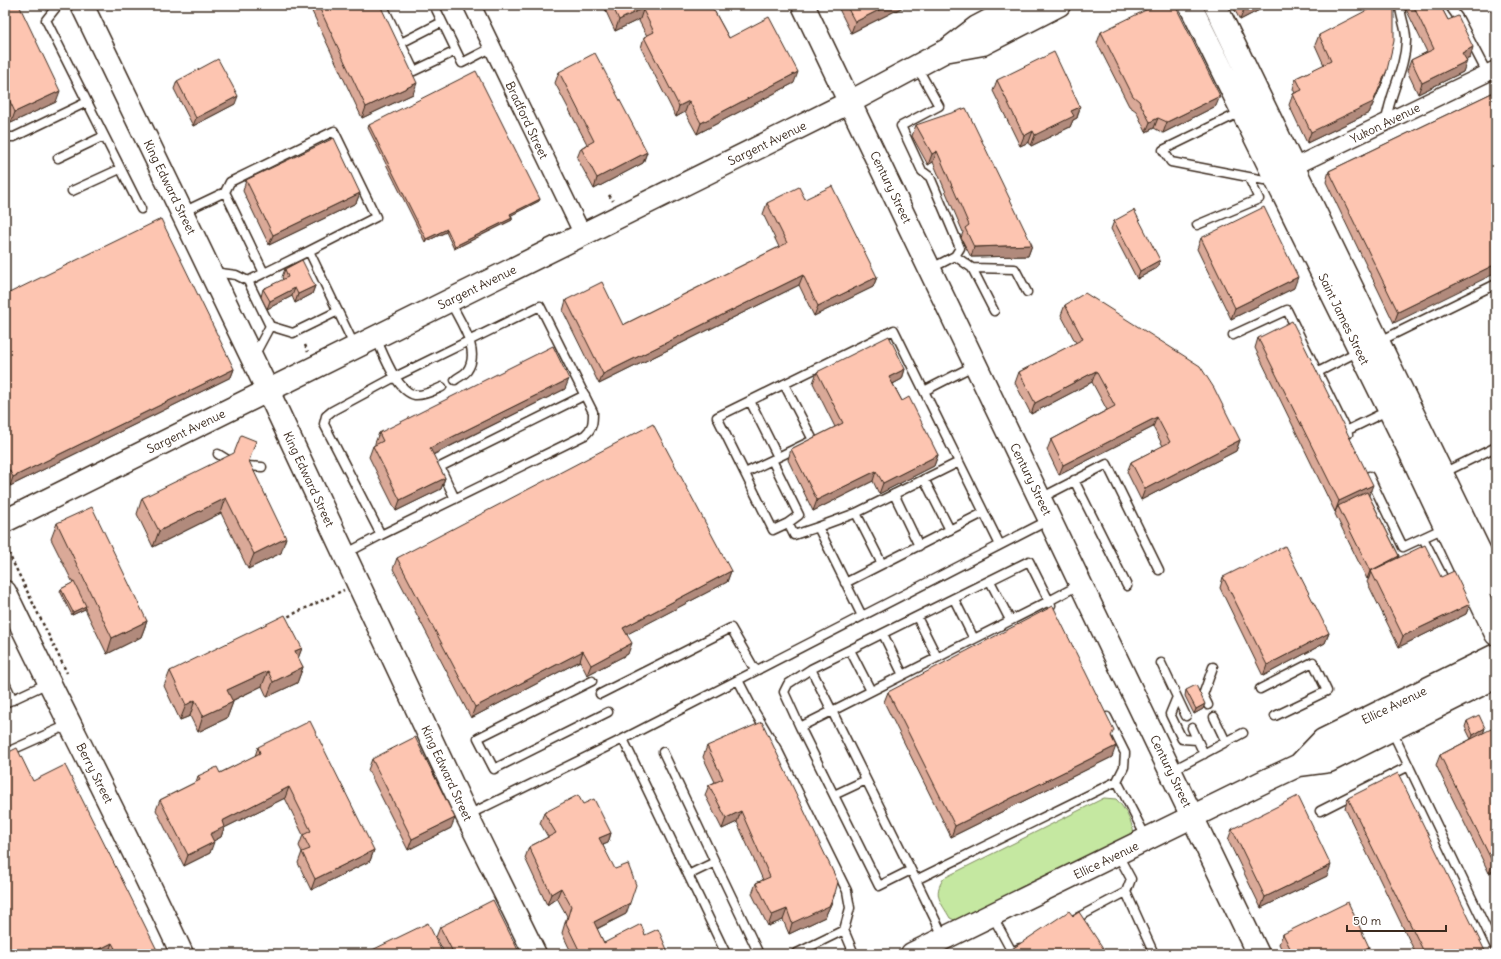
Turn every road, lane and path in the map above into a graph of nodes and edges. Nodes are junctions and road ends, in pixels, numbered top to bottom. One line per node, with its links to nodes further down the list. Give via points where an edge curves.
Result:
1 (58, 5): 20 (lane, via 46,20)
2 (82, 5): 35 (main road, King Edward Street)
3 (434, 5): 13 (lane)
4 (472, 5): 15 (street, Bradford Street)
5 (803, 5): 21 (main road, Century Street)
6 (1019, 5): 16 (main road, Sargent Avenue, via 977,27)
7 (1059, 5): 16 (main road, Sargent Avenue, via 983,44)
8 (1190, 5): 22 (main road, Saint James Street)
9 (1215, 5): 22 (main road, Saint James Street)
10 (1400, 5): 23 (lane, via 1407,40 1401,71 1387,109)
11 (1449, 5): 19 (lane)
12 (386, 6): 14 (lane)
13 (442, 22): 14 (lane); 17 (lane)
14 (401, 43): 17 (lane, via 414,70)
15 (492, 47): 17 (lane, via 462,63); 37 (street, Bradford Street)
16 (947, 50): 18 (main road, Sargent Avenue)
17 (456, 51)
18 (916, 67): 21 (main road, Sargent Avenue); 39 (lane, via 939,106 901,126 922,170 930,177 960,248)
19 (1492, 71): 23 (street, Yukon Avenue)
20 (87, 102): 24 (lane, via 14,137); 25 (lane)
21 (850, 102): 37 (main road, Sargent Avenue); 41 (main road, Century Street)
22 (1252, 107): 28 (main road, Saint James Street); 29 (lane, via 1163,150 1171,162)
23 (1386, 122): 28 (street, Yukon Avenue)
24 (5, 136)
25 (104, 136): 26 (lane); 27 (lane)
26 (58, 158)
27 (120, 169): 30 (lane); 34 (lane)
28 (1284, 171): 29 (lane, via 1264,180); 55 (main road, Saint James Street)
29 (1249, 178): 36 (lane, via 1259,198)
30 (72, 191)
31 (224, 192): 35 (lane); 38 (lane, via 230,182 334,131 376,217); 43 (lane)
32 (609, 195): 33 (path)
33 (613, 203)
34 (141, 209)
35 (182, 213): 42 (main road, King Edward Street)
36 (1198, 225)
37 (583, 235): 47 (main road, Sargent Avenue)
38 (309, 251): 43 (lane); 48 (lane)
39 (956, 256): 40 (lane); 41 (lane)
40 (972, 268): 46 (lane, via 1015,269); 49 (lane)
41 (930, 269): 59 (main road, Century Street)
42 (211, 272): 44 (lane, via 236,275); 58 (main road, King Edward Street)
43 (264, 273): 44 (lane)
44 (248, 281): 50 (lane)
45 (1496, 284): 55 (lane)
46 (1026, 292)
47 (450, 301): 52 (main road, Sargent Avenue); 53 (lane)
48 (338, 311): 50 (lane, via 293,333); 56 (lane)
49 (994, 311)
50 (270, 326): 58 (lane)
51 (1233, 335): 60 (lane, via 1287,310)
52 (376, 338): 56 (main road, Sargent Avenue); 61 (lane)
53 (469, 340): 61 (lane); 62 (lane, via 471,361 466,372); 67 (lane, via 540,306)
54 (305, 345): 57 (path)
55 (1369, 346): 60 (lane); 69 (main road, Saint James Street); 81 (main road, Saint James Street)
56 (355, 348): 65 (main road, Sargent Avenue)
57 (309, 353)
58 (252, 359): 65 (main road, King Edward Street)
59 (976, 365): 66 (lane); 86 (main road, Century Street)
60 (1318, 372): 70 (lane)
61 (395, 377): 64 (lane, via 403,389 416,395 431,392); 95 (lane, via 332,411 326,416 324,424)
62 (455, 380)
63 (784, 384): 66 (lane, via 894,330); 68 (lane); 74 (lane, via 813,440)
64 (442, 386)
65 (268, 391): 93 (main road, Sargent Avenue); 99 (main road, King Edward Street)
66 (924, 391): 76 (lane)
67 (585, 395): 85 (lane, via 593,412 591,431); 85 (lane, via 440,468)
68 (750, 401): 74 (lane); 80 (lane, via 717,417)
69 (1389, 410): 70 (lane); 92 (main road, Saint James Street)
70 (1346, 431): 71 (lane)
71 (1353, 444)
72 (1496, 447): 81 (lane)
73 (218, 454): 75 (lane)
74 (775, 459): 80 (lane); 90 (lane, via 800,515)
75 (231, 462)
76 (958, 462): 82 (lane); 88 (lane)
77 (1363, 465): 96 (lane, via 1403,547)
78 (247, 466): 79 (lane)
79 (262, 467)
80 (745, 473): 90 (lane, via 773,530)
81 (1442, 473): 106 (main road, Saint James Street)
82 (924, 479): 84 (lane); 94 (lane)
83 (1074, 480): 86 (lane); 101 (lane, via 1107,464); 107 (lane)
84 (894, 494): 87 (lane); 98 (lane)
85 (455, 499): 95 (lane)
86 (1040, 499): 89 (main road, Century Street)
87 (856, 513): 91 (lane); 100 (lane)
88 (983, 513): 94 (lane); 97 (lane)
89 (1050, 520): 97 (lane); 105 (main road, Century Street)
90 (788, 523): 91 (lane, via 794,535)
91 (818, 528): 104 (lane)
92 (1445, 528): 96 (lane); 118 (main road, Saint James Street)
93 (8, 530): 129 (path, via 5,544)
94 (950, 530): 98 (lane)
95 (381, 534): 99 (lane)
96 (1423, 538): 102 (lane)
97 (1000, 545): 113 (lane)
98 (919, 546): 100 (lane)
99 (344, 555): 164 (main road, King Edward Street)
100 (882, 564): 104 (lane)
101 (1159, 570)
102 (1443, 577)
103 (990, 581): 110 (lane); 111 (lane, via 1029,562); 115 (lane)
104 (845, 583): 113 (lane)
105 (1081, 584): 111 (lane); 159 (main road, Century Street)
106 (1496, 585)
107 (1127, 586)
108 (344, 590): 116 (path, via 287,617)
109 (5, 592): 129 (main road, Berry Street)
110 (954, 599): 114 (lane); 119 (lane)
111 (1049, 601): 112 (lane); 115 (lane)
112 (1056, 615)
113 (862, 616): 126 (lane)
114 (917, 617): 117 (lane); 122 (lane)
115 (1010, 620): 119 (lane)
116 (283, 626)
117 (883, 634): 120 (lane); 127 (lane)
118 (1496, 634)
119 (974, 639): 122 (lane)
120 (850, 650): 125 (lane); 134 (lane)
121 (1496, 655): 157 (main road, Ellice Avenue, via 1323,740)
122 (937, 657): 127 (lane)
123 (1161, 663): 136 (lane)
124 (1213, 667): 139 (lane, via 1203,695)
125 (811, 669): 140 (lane); 147 (lane, via 788,684 784,692)
126 (755, 670): 130 (lane); 135 (lane, via 731,628)
127 (903, 674): 134 (lane)
128 (1496, 677): 149 (main road, Ellice Avenue)
129 (58, 678): 137 (lane); 146 (main road, Berry Street)
130 (738, 680): 151 (lane); 175 (lane, via 778,751 847,891 850,908)
131 (592, 681): 141 (lane, via 478,738 494,769)
132 (5, 683): 137 (lane)
133 (1260, 689): 144 (lane, via 1313,662 1327,691)
134 (870, 691): 140 (lane)
135 (600, 694)
136 (1177, 697): 143 (lane); 152 (lane, via 1170,714 1182,738)
137 (13, 700): 138 (lane)
138 (5, 703)
139 (1208, 705)
140 (832, 711): 147 (lane); 160 (lane)
141 (608, 712)
142 (1105, 712): 161 (lane, via 1125,753 1124,767)
143 (1186, 716)
144 (1275, 716)
145 (1214, 717): 153 (lane)
146 (70, 724): 155 (lane); 180 (main road, Berry Street)
147 (800, 727): 162 (lane)
148 (1192, 728): 152 (lane)
149 (1392, 731): 157 (main road, Ellice Avenue, via 1329,761); 158 (lane)
150 (1243, 733): 153 (lane)
151 (623, 739): 164 (lane); 170 (lane)
152 (1197, 740): 156 (lane)
153 (1226, 742): 156 (lane)
154 (663, 752): 168 (lane)
155 (5, 753)
156 (1204, 754): 159 (lane)
157 (1299, 765): 165 (main road, Ellice Avenue)
158 (1409, 766): 163 (lane); 178 (lane)
159 (1171, 771): 165 (main road, Century Street)
160 (866, 780): 162 (lane); 169 (lane)
161 (1117, 781): 166 (lane); 171 (lane)
162 (834, 795): 169 (lane, via 879,886)
163 (1320, 810)
164 (467, 816): 181 (main road, King Edward Street)
165 (1193, 817): 166 (main road, Ellice Avenue); 188 (main road, Century Street)
166 (1148, 839): 167 (main road, Ellice Avenue)
167 (1117, 854): 172 (lane, via 1131,879); 173 (main road, Ellice Avenue)
168 (715, 862): 170 (lane); 183 (lane)
169 (911, 870): 171 (lane)
170 (688, 875): 182 (lane)
171 (916, 880): 176 (lane)
172 (1126, 892): 174 (lane); 187 (lane)
173 (992, 915): 176 (main road, Ellice Avenue); 179 (lane)
174 (1066, 924)
175 (844, 930): 184 (lane); 185 (lane)
176 (944, 938): 186 (main road, Ellice Avenue)
177 (1026, 945): 179 (lane)
178 (1496, 949)
179 (1011, 953)
180 (182, 954)
181 (536, 954)
182 (726, 954)
183 (759, 954)
184 (795, 954)
185 (854, 954)
186 (912, 954)
187 (1154, 954)
188 (1258, 954)

